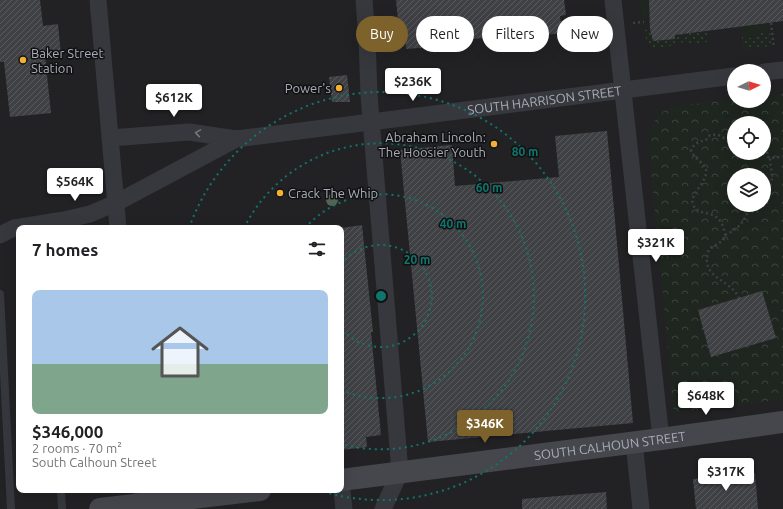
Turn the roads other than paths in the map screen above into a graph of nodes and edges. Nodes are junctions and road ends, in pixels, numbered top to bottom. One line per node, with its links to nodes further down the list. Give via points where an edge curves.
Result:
1 (98, 0): 9 (street)
2 (364, 0): 8 (street)
3 (612, 0): 7 (street)
4 (783, 70): 5 (street)
5 (771, 71)
6 (727, 77): 7 (street, SOUTH HARRISON STREET)
7 (622, 90): 8 (street, SOUTH HARRISON STREET); 18 (street)
8 (372, 122): 10 (street, SOUTH HARRISON STREET); 20 (street)
9 (110, 138): 10 (street, SOUTH HARRISON STREET, one-way to 9, via 189,132); 11 (street)
10 (236, 140): 11 (street, SOUTH HARRISON STREET)
11 (116, 203): 12 (street, SOUTH HARRISON STREET, via 90,214); 13 (street)
12 (45, 225)
13 (118, 225)
14 (16, 229): 15 (street, SOUTH HARRISON STREET)
15 (5, 230)
16 (0, 294): 27 (lane)
17 (783, 422): 18 (street, SOUTH CALHOUN STREET)
18 (661, 439): 19 (street, SOUTH CALHOUN STREET)
19 (634, 442): 20 (street, SOUTH CALHOUN STREET); 32 (street)
20 (400, 472): 21 (street, SOUTH CALHOUN STREET); 31 (street)
21 (344, 481)
22 (61, 493): 28 (lane)
23 (244, 493): 26 (street)
24 (342, 493): 30 (street)
25 (144, 501): 26 (street); 29 (street)
26 (187, 504)
27 (11, 509)
28 (62, 509)
29 (100, 509)
30 (344, 509)
31 (382, 509)
32 (641, 509)

